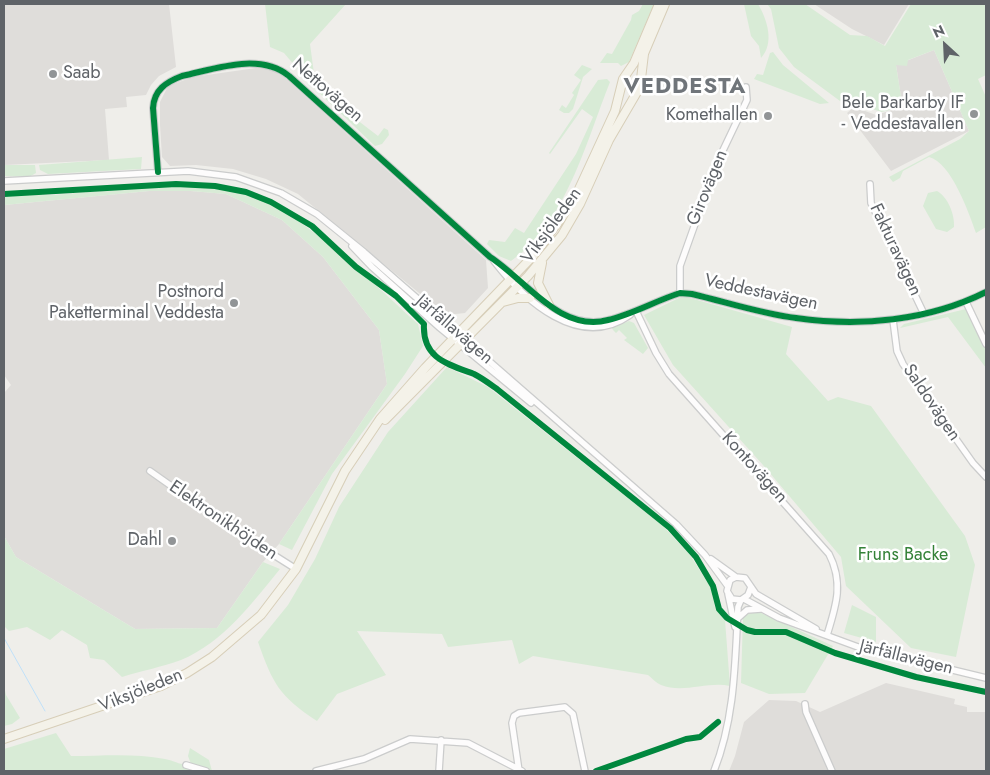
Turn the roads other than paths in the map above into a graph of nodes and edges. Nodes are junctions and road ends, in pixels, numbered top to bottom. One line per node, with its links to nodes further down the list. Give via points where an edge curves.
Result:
1 (660, 4): 4 (main road)
2 (665, 4): 3 (main road, Viksjöleden)
3 (644, 54): 5 (main road, Viksjöleden); 9 (main road, Viksjöleden, via 640,87)
4 (628, 74): 5 (main road); 6 (main road)
5 (637, 80): 8 (main road)
6 (622, 86): 8 (main road); 14 (main road, Viksjöleden, via 615,111 580,189 546,240)
7 (746, 87): 17 (street, Girovägen, via 747,100 716,165 680,266)
8 (633, 90): 9 (main road, Viksjöleden, via 620,109)
9 (609, 140): 13 (main road, Viksjöleden, via 580,204)
10 (158, 172): 11 (street, Järfällavägen); 14 (street, Nettovägen, via 153,108 161,88 182,76 252,63 267,64 289,76); 25 (street, Järfällavägen, via 209,172 256,183 304,205 339,232)
11 (4, 182)
12 (870, 184): 23 (street, Fakturavägen, via 871,202)
13 (543, 259): 15 (main road, Viksjöleden); 21 (main road, via 538,282)
14 (513, 277): 15 (street, Veddestavägen); 25 (main road, Viksjöleden)
15 (520, 283): 18 (street, Veddestavägen); 20 (main road, Viksjöleden); 21 (street, Veddestavägen)
16 (986, 292): 19 (street, Veddestavägen)
17 (680, 293): 22 (street, Veddestavägen); 24 (street, Veddestavägen, via 795,318 844,323)
18 (530, 298): 20 (main road); 22 (street, Veddestavägen, via 558,320 584,327 610,324)
19 (966, 302): 23 (street, Veddestavägen); 27 (street)
20 (501, 303): 26 (main road, Viksjöleden)
21 (549, 305): 22 (street, Veddestavägen, via 572,319 592,322)
22 (636, 311): 40 (street, Kontovägen, via 669,374 829,554 839,587)
23 (924, 314): 24 (street, Veddestavägen)
24 (893, 320): 30 (street, Saldovägen, via 903,364)
25 (455, 336): 26 (street, Järfällavägen); 28 (main road, Viksjöleden, via 390,407)
26 (463, 342): 28 (main road, Viksjöleden); 31 (street, Järfällavägen, via 506,385 567,430 676,524)
27 (986, 344)
28 (370, 434): 32 (main road, Viksjöleden, via 346,471)
29 (150, 471): 32 (street, Elektronikhöjden)
30 (986, 477)
31 (706, 555): 33 (street, Järfällavägen); 34 (street, Järfällavägen)
32 (296, 569): 44 (main road, Viksjöleden, via 261,615 220,651 187,673 161,686)
33 (736, 577): 34 (street); 35 (street, via 745,578)
34 (727, 585): 36 (street)
35 (751, 587): 37 (street, via 750,593); 40 (street, Järfällavägen, via 756,594)
36 (728, 594): 37 (street, via 732,599); 41 (street)
37 (742, 600): 38 (street, Järfällavägen); 39 (street)
38 (764, 610): 39 (street, via 752,608); 40 (street, Järfällavägen)
39 (737, 619): 41 (street)
40 (826, 635): 42 (street, Järfällavägen, via 858,647)
41 (736, 636): 53 (street, via 732,704 724,747)
42 (986, 678)
43 (805, 704): 54 (street)
44 (4, 739)
45 (441, 740): 47 (street, via 410,739); 50 (street); 51 (street, via 468,743)
46 (186, 764): 48 (street)
47 (346, 768): 49 (street)
48 (206, 771)
49 (316, 771)
50 (438, 771)
51 (520, 771): 52 (street, via 512,723 514,716 565,707 572,714)
52 (585, 771)
53 (714, 771)
54 (832, 771)

